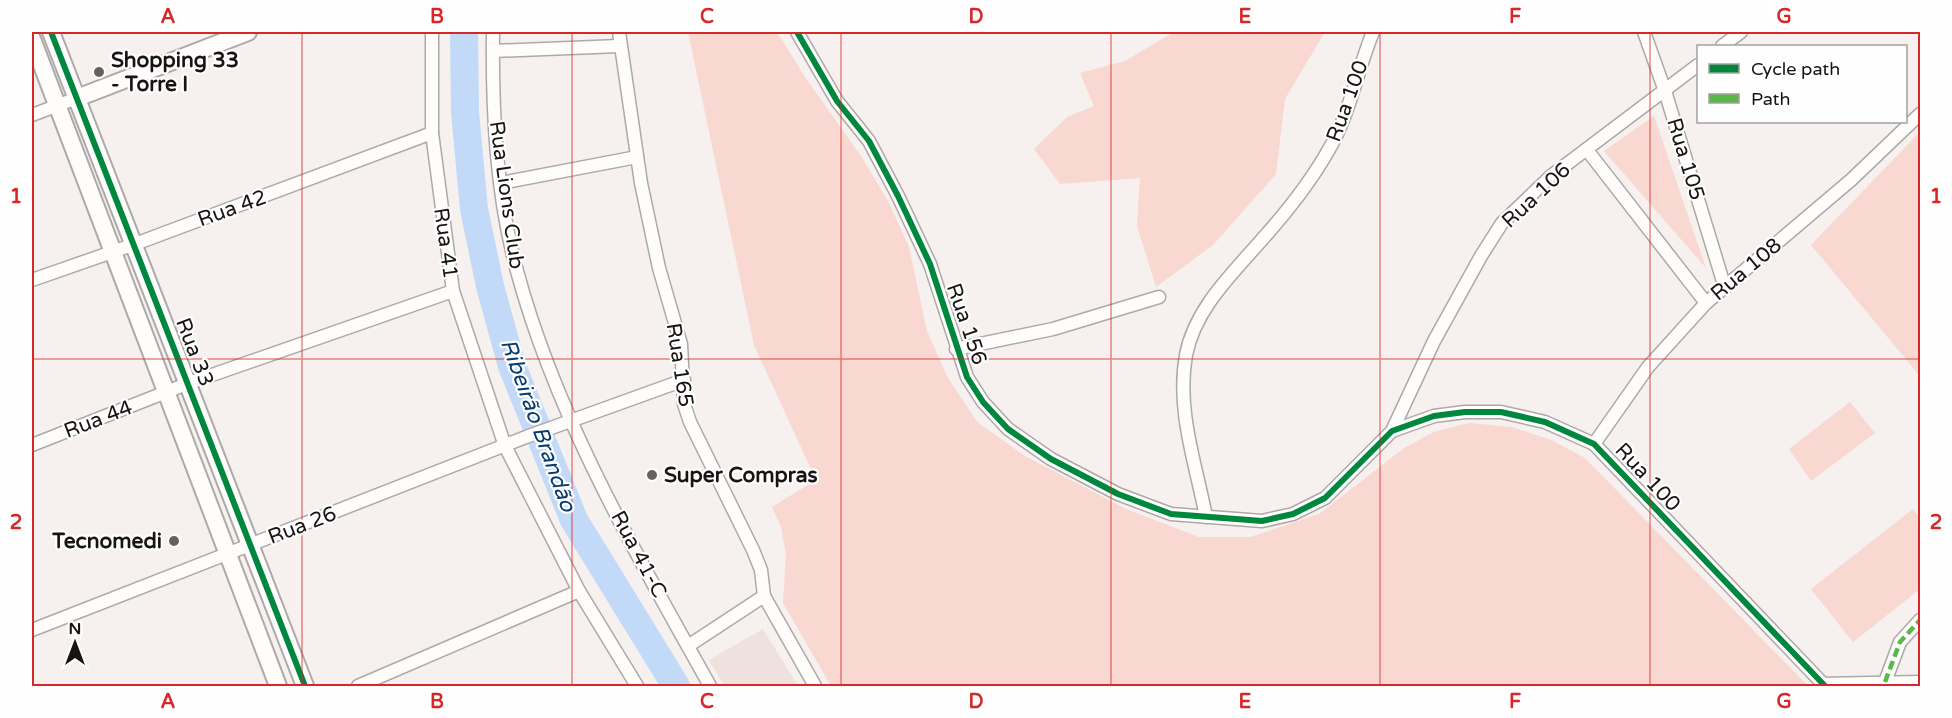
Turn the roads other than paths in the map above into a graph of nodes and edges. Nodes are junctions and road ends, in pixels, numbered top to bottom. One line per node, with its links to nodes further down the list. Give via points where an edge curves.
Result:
1 (51, 32): 16 (street, Rua 33)
2 (248, 32): 16 (street)
3 (432, 32): 20 (street, Rua 41)
4 (493, 32): 13 (street, Rua Lions Club)
5 (619, 32): 12 (street, Rua 165)
6 (797, 32): 31 (street, Rua 156, via 837,101 869,141 898,196 930,264)
7 (1373, 32): 40 (street, Rua 100, via 1330,149 1302,192 1229,276 1200,316 1186,353 1183,388 1190,448)
8 (1644, 32): 15 (street, Rua 105)
9 (1741, 32): 11 (street)
10 (32, 39): 17 (street, Rua 33)
11 (1723, 45)
12 (619, 46): 13 (street); 22 (street, Rua 165)
13 (493, 51): 23 (street, Rua Lions Club)
14 (1697, 66): 15 (street, Rua 106)
15 (1665, 91): 21 (street, Rua 106); 27 (street, Rua 105)
16 (77, 98): 17 (street); 24 (street, Rua 33)
17 (56, 106): 19 (street); 25 (street, Rua 33)
18 (1920, 114): 27 (street, Rua 108, via 1851,180)
19 (32, 115)
20 (432, 133): 24 (street, Rua 42); 28 (street, Rua 41)
21 (1587, 150): 30 (street); 36 (street, Rua 106, via 1551,176 1502,223 1434,342)
22 (637, 157): 23 (street); 32 (street, Rua 165, via 659,268 681,344)
23 (501, 183): 35 (street, Rua Lions Club, via 516,269)
24 (135, 244): 25 (street, Rua 42); 33 (street, Rua 33)
25 (111, 250): 26 (street, Rua 42); 34 (street, Rua 33)
26 (32, 280)
27 (1725, 288): 30 (street, Rua 108)
28 (453, 291): 33 (street, Rua 44); 39 (street, Rua 41)
29 (1159, 297): 31 (street, via 1053,329)
30 (1706, 303): 37 (street, Rua 108, via 1648,367)
31 (956, 350): 40 (street, Rua 156, via 983,402 1008,429 1051,459 1118,494 1171,514)
32 (684, 380): 35 (street, Rua 26); 44 (street, Rua 165, via 684,404 690,423 753,550 761,570)
33 (189, 383): 34 (street, Rua 44); 41 (street, Rua 33)
34 (165, 394): 38 (street, Rua 44); 42 (street, Rua 33)
35 (570, 422): 39 (street, Rua 26); 47 (street, Rua 41-C)
36 (1392, 431): 37 (street, Rua 100, via 1434,416 1501,412 1545,422); 40 (street, Rua 100, via 1325,498 1293,514 1262,521)
37 (1594, 444): 50 (street, Rua 100)
38 (32, 445)
39 (505, 446): 41 (street, Rua 26); 43 (street, Rua 41)
40 (1206, 517)
41 (252, 545): 42 (street, Rua 26); 52 (street, Rua 33)
42 (226, 554): 46 (street, Rua 26); 51 (street, Rua 33)
43 (579, 591): 53 (street); 54 (street, Rua 41)
44 (764, 596): 47 (street); 56 (street)
45 (1920, 620): 48 (street, via 1900,642)
46 (32, 630)
47 (688, 646): 55 (street, Rua 41-C)
48 (1885, 682): 49 (street, Rua 100); 50 (street, Rua 100)
49 (1920, 682)
50 (1823, 685)
51 (278, 687)
52 (305, 687)
53 (358, 687)
54 (637, 687)
55 (710, 687)
56 (815, 687)

